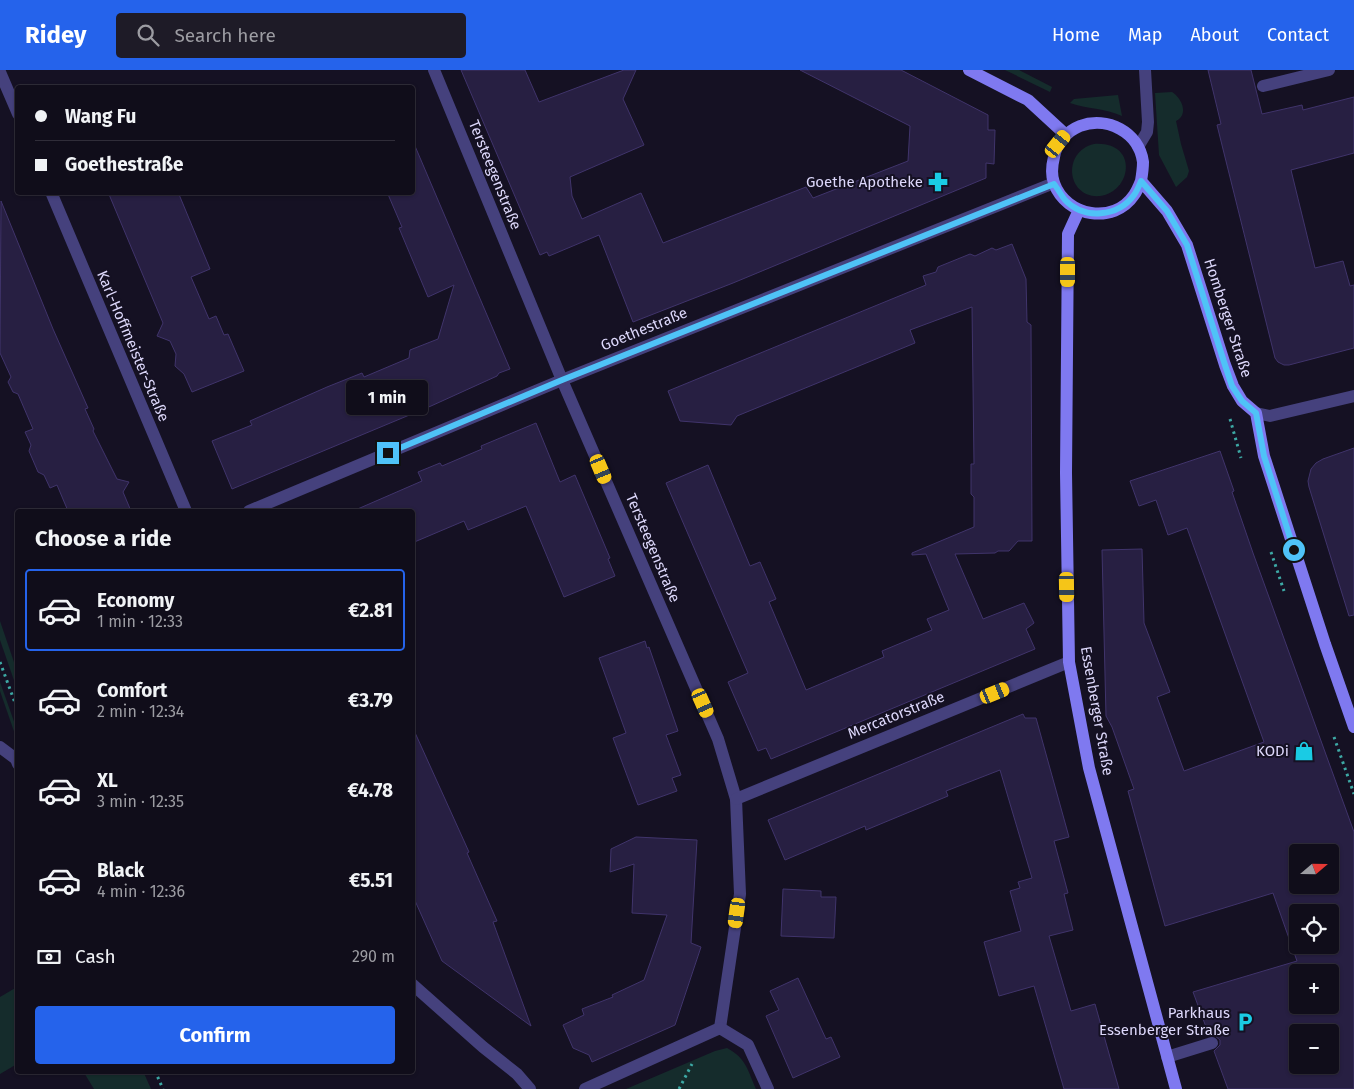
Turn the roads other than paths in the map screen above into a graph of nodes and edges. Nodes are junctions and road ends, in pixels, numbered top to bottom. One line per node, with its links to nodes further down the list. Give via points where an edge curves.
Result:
1 (434, 70): 14 (street, Tersteegenstraße)
2 (969, 70): 8 (street, via 1028,100)
3 (1145, 70): 9 (street, via 1148,122 1147,132)
4 (1329, 70): 6 (street)
5 (0, 72): 7 (street)
6 (1263, 86)
7 (15, 107)
8 (1066, 135): 9 (street, via 1092,123 1110,124 1127,134); 11 (street, via 1055,152)
9 (1138, 147): 10 (street, via 1143,162)
10 (1141, 181): 13 (street, via 1135,195 1119,208 1098,214); 16 (street, Homberger Straße, via 1167,211 1187,245 1232,386)
11 (1054, 184): 13 (street, via 1064,199); 14 (street, Goethestraße)
12 (52, 195): 17 (street, Karl-Hoffmeister-Straße)
13 (1079, 210): 19 (street, Essenberger Straße, via 1068,234 1066,473)
14 (562, 380): 18 (street, Goethestraße); 23 (street, Tersteegenstraße, via 718,739)
15 (1354, 396): 16 (street, via 1270,416)
16 (1256, 413): 20 (street, via 1264,456)
17 (185, 509)
18 (254, 509)
19 (1069, 662): 23 (street, Mercatorstraße); 27 (street, Essenberger Straße, via 1089,768)
20 (1354, 728)
21 (0, 747): 22 (street)
22 (15, 758)
23 (736, 799): 25 (street, Tersteegenstraße, via 740,894)
24 (415, 987): 28 (street, via 517,1074)
25 (720, 1028): 29 (street); 30 (street, via 748,1045)
26 (1212, 1043): 27 (street)
27 (1167, 1057): 31 (street, Essenberger Straße)
28 (530, 1089)
29 (585, 1089)
30 (768, 1089)
31 (1176, 1089)

